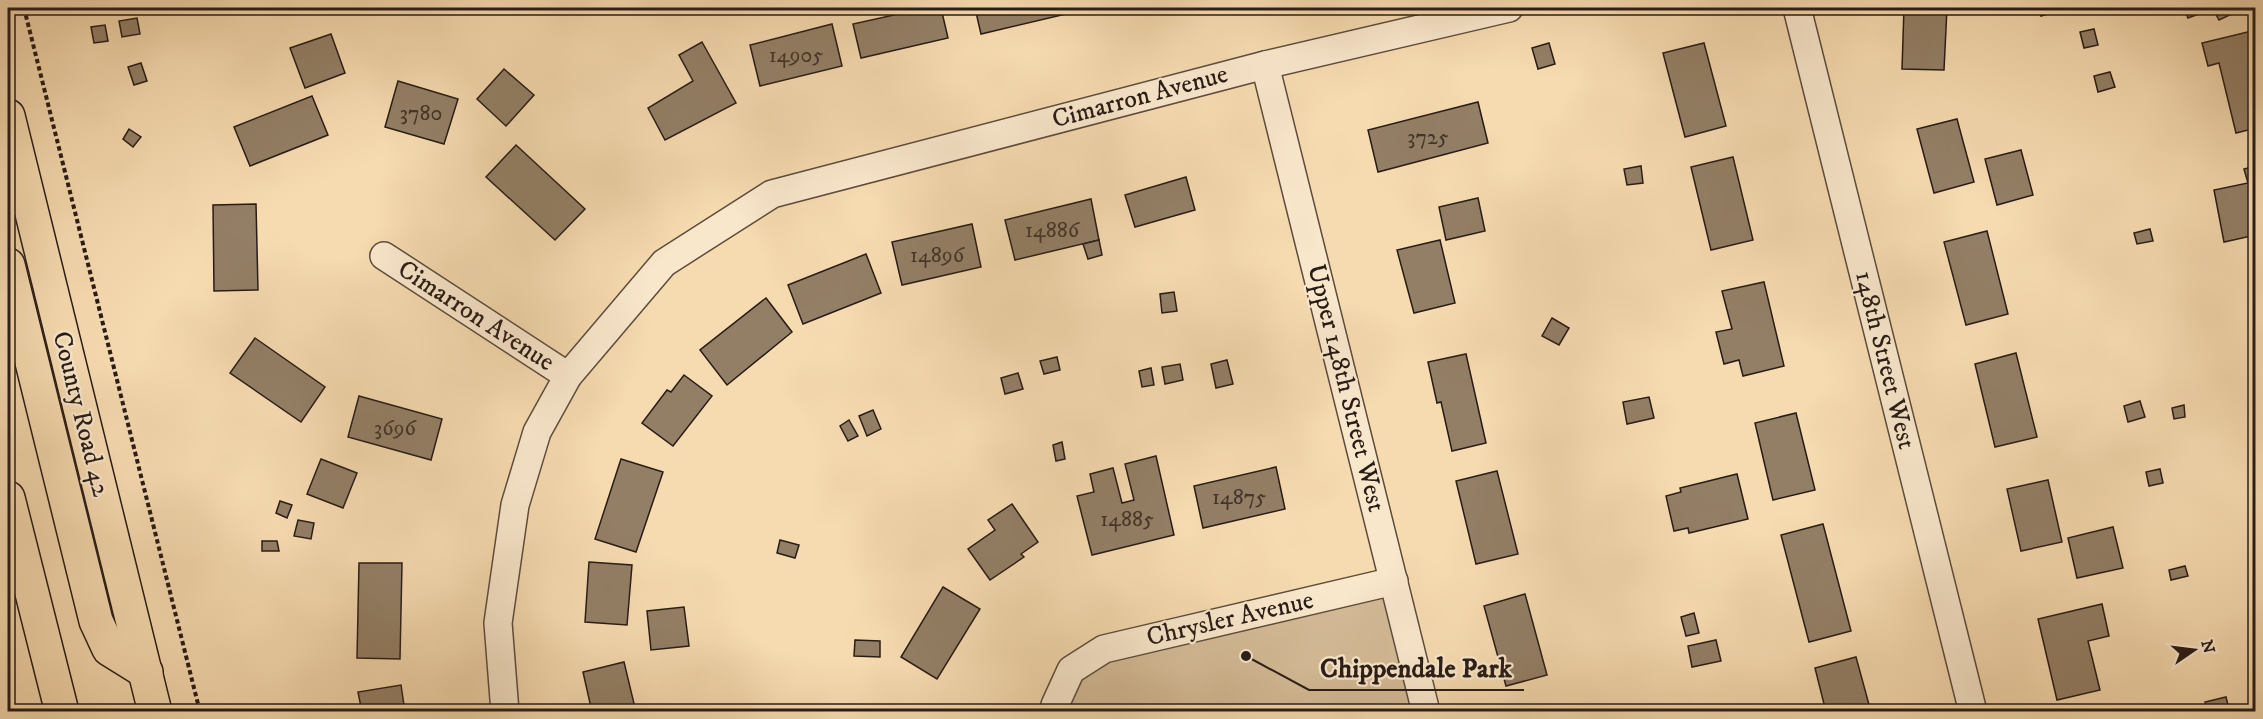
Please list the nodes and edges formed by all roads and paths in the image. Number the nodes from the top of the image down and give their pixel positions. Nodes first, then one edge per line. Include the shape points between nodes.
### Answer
1 (24, 8) edge
2 (1509, 8) edge
3 (1797, 8) edge
4 (1265, 65) junction
5 (8, 116) edge
6 (384, 256) dead end
7 (8, 265) edge
8 (568, 376) junction
9 (8, 498) edge
10 (1394, 581) junction
11 (146, 672) junction
12 (62, 711) edge
13 (156, 711) edge
14 (200, 711) edge
15 (505, 711) edge
16 (1057, 711) edge
17 (1426, 711) edge
18 (1973, 711) edge

1 - 14 path
2 - 4 street, Cimarron Avenue
3 - 18 street, 148th Street West
4 - 8 street, Cimarron Avenue via 772,194 664,263
4 - 10 street, Upper 148th Street West
5 - 11 highway, County Road 42
6 - 8 street, Cimarron Avenue
7 - 11 highway via 96,621 109,650
8 - 15 street, Cimarron Avenue via 537,432 515,505 498,623
9 - 12 highway
10 - 16 street, Chrysler Avenue via 1104,649 1071,670 1055,705
10 - 17 street, Upper 148th Street West
11 - 13 highway, County Road 42

